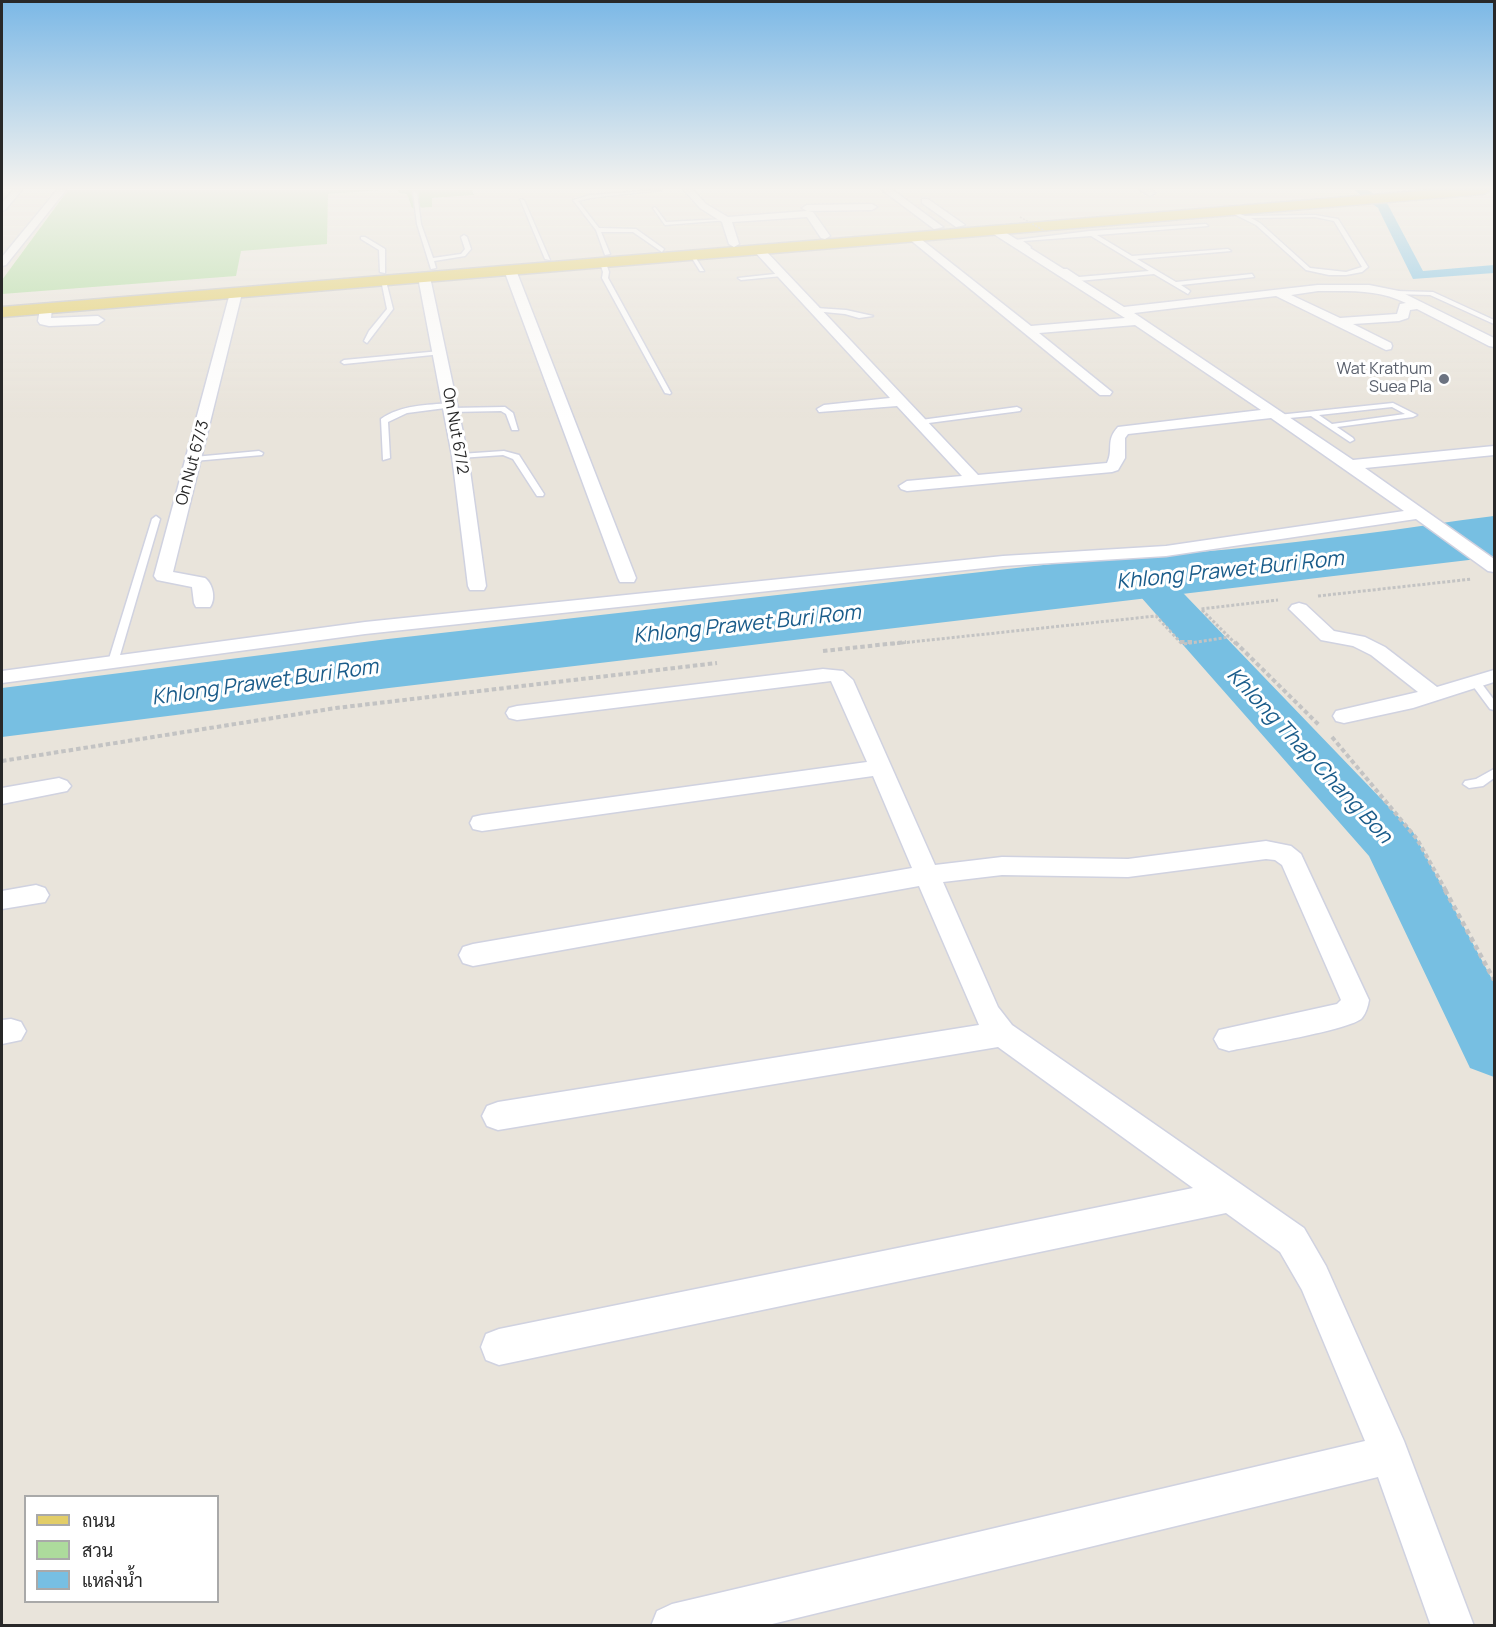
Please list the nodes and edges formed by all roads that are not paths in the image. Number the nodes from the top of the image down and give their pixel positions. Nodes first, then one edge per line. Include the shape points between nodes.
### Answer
1 (383, 266) edge
2 (435, 266) edge
3 (457, 266) edge
4 (542, 266) edge
5 (606, 266) edge
6 (699, 266) edge
7 (774, 266) edge
8 (948, 266) edge
9 (1051, 266) edge
10 (1058, 266) edge
11 (1143, 266) edge
12 (1305, 266) edge
13 (1364, 266) edge
14 (430, 268) junction
15 (510, 270) junction
16 (702, 270) dead end
17 (1154, 272) junction
18 (782, 274) junction
19 (383, 276) junction
20 (1252, 276) dead end
21 (741, 278) dead end
22 (1175, 284) junction
23 (1188, 292) dead end
24 (236, 293) junction
25 (1278, 293) junction
26 (1395, 293) junction
27 (2, 303) edge
28 (1418, 304) junction
29 (46, 308) junction
30 (816, 310) junction
31 (2, 312) edge
32 (870, 316) dead end
33 (1129, 316) junction
34 (98, 320) dead end
35 (1338, 321) junction
36 (1494, 322) edge
37 (1025, 328) junction
38 (367, 341) dead end
39 (1494, 343) edge
40 (1386, 346) dead end
41 (440, 353) junction
42 (344, 362) dead end
43 (1104, 392) dead end
44 (668, 393) dead end
45 (901, 401) junction
46 (451, 407) junction
47 (824, 408) dead end
48 (1017, 409) dead end
49 (1312, 413) junction
50 (1275, 415) junction
51 (921, 422) junction
52 (1330, 426) junction
53 (515, 428) dead end
54 (1350, 440) dead end
55 (1494, 450) edge
56 (259, 453) dead end
57 (460, 456) junction
58 (386, 458) dead end
59 (194, 459) junction
60 (1351, 465) junction
61 (974, 480) junction
62 (907, 486) dead end
63 (540, 494) dead end
64 (1419, 513) junction
65 (156, 519) dead end
66 (1494, 567) edge
67 (627, 578) dead end
68 (477, 586) dead end
69 (203, 603) dead end
70 (1299, 609) dead end
71 (113, 662) junction
72 (2, 677) edge
73 (1485, 679) edge
74 (1434, 694) junction
75 (1494, 707) edge
76 (517, 712) dead end
77 (1344, 716) dead end
78 (880, 768) junction
79 (1494, 773) edge
80 (1469, 784) dead end
81 (59, 786) dead end
82 (2, 796) edge
83 (482, 823) dead end
84 (927, 876) junction
85 (36, 895) dead end
86 (2, 900) edge
87 (473, 955) dead end
88 (1002, 1034) junction
89 (1229, 1039) dead end
90 (498, 1116) dead end
91 (1232, 1196) junction
92 (499, 1347) dead end
93 (1390, 1455) junction
94 (672, 1626) edge
95 (1453, 1626) edge

1 - 19 lane
2 - 14 lane
3 - 14 main road
4 - 15 main road
5 - 44 lane via 605,278
6 - 16 lane
7 - 18 street
8 - 37 street
9 - 33 street
10 - 17 lane via 1078,279
11 - 17 lane
12 - 13 lane via 1325,272 1354,272
14 - 15 main road
14 - 19 main road
14 - 41 street, On Nut 67/2
15 - 67 street
17 - 22 lane
18 - 21 lane
18 - 30 street
19 - 24 main road
19 - 27 main road
19 - 38 lane via 390,309
20 - 22 lane
22 - 23 lane
24 - 29 main road
24 - 59 street, On Nut 67/3
25 - 26 street via 1350,287
25 - 33 street
25 - 35 street
26 - 28 street
26 - 36 lane via 1431,293
28 - 35 street via 1404,308 1404,315 1399,317
28 - 39 street
29 - 31 main road
29 - 34 street via 44,321
30 - 32 lane
30 - 45 street
33 - 37 street
33 - 50 street
35 - 40 street
37 - 43 street
41 - 42 lane
41 - 46 street, On Nut 67/2
45 - 47 street
45 - 51 street
46 - 53 lane via 502,409 509,413
46 - 57 street, On Nut 67/2
46 - 58 lane via 405,411 387,417
48 - 51 lane
49 - 50 lane
49 - 52 lane
49 - 52 lane via 1393,405 1413,415
50 - 60 street
50 - 61 street via 1123,430 1117,437 1118,458 1112,467
51 - 61 street
52 - 54 lane
55 - 60 street
56 - 59 lane
57 - 63 lane via 504,453 516,457
57 - 68 street, On Nut 67/2
59 - 69 street, On Nut 67/3 via 163,576 198,582 202,585
60 - 64 street
61 - 62 street
64 - 66 street
64 - 71 street via 1166,551 1004,561 775,583 365,628
65 - 71 lane
70 - 74 street via 1328,636 1358,641 1378,651
71 - 72 street
73 - 74 street
73 - 75 lane
74 - 77 street
76 - 78 street via 836,675 843,680
78 - 83 street
78 - 84 street
79 - 80 lane via 1479,783
81 - 82 street
84 - 87 street
84 - 88 street via 987,1014
84 - 89 street via 1002,866 1128,868 1266,850 1282,852 1293,860 1355,1000 1352,1010 1343,1015
85 - 86 street
88 - 90 street
88 - 91 street
91 - 92 street
91 - 93 street via 1292,1240 1314,1278
93 - 94 street
93 - 95 street

